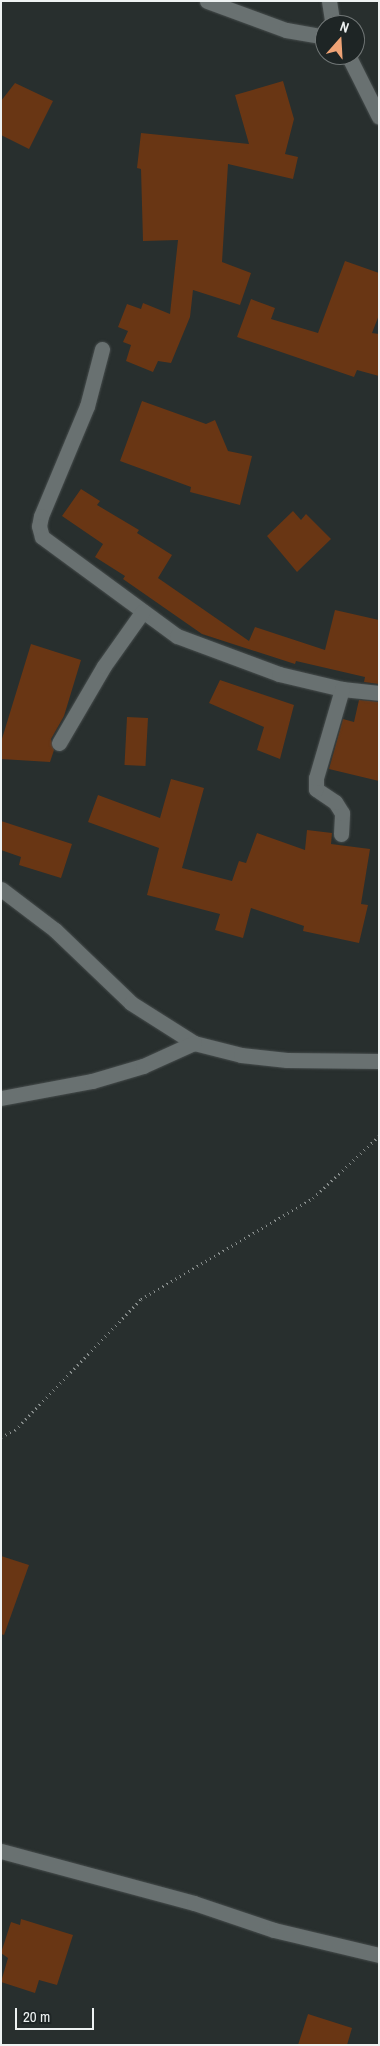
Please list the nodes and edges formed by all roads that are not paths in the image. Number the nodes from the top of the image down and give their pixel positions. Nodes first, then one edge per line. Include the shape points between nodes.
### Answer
1 (207, 1) edge
2 (330, 1) edge
3 (332, 15) edge
4 (315, 35) edge
5 (353, 65) edge
6 (379, 117) edge
7 (102, 349) dead end
8 (142, 611) junction
9 (342, 689) junction
10 (379, 693) edge
11 (59, 743) dead end
12 (341, 834) dead end
13 (1, 889) edge
14 (194, 1044) junction
15 (379, 1061) edge
16 (1, 1098) edge
17 (1, 1851) edge
18 (379, 1955) edge

1 - 4 street via 286,30
2 - 3 street
5 - 6 street
7 - 8 street via 87,406 39,526 42,537
8 - 9 street via 176,636 279,674
8 - 11 street via 104,666
9 - 10 street
9 - 12 street via 316,783 316,789 335,802 342,813
13 - 14 street via 55,930 131,1003
14 - 15 street via 241,1055 287,1060
14 - 16 street via 143,1066 92,1081
17 - 18 street via 194,1903 274,1930

